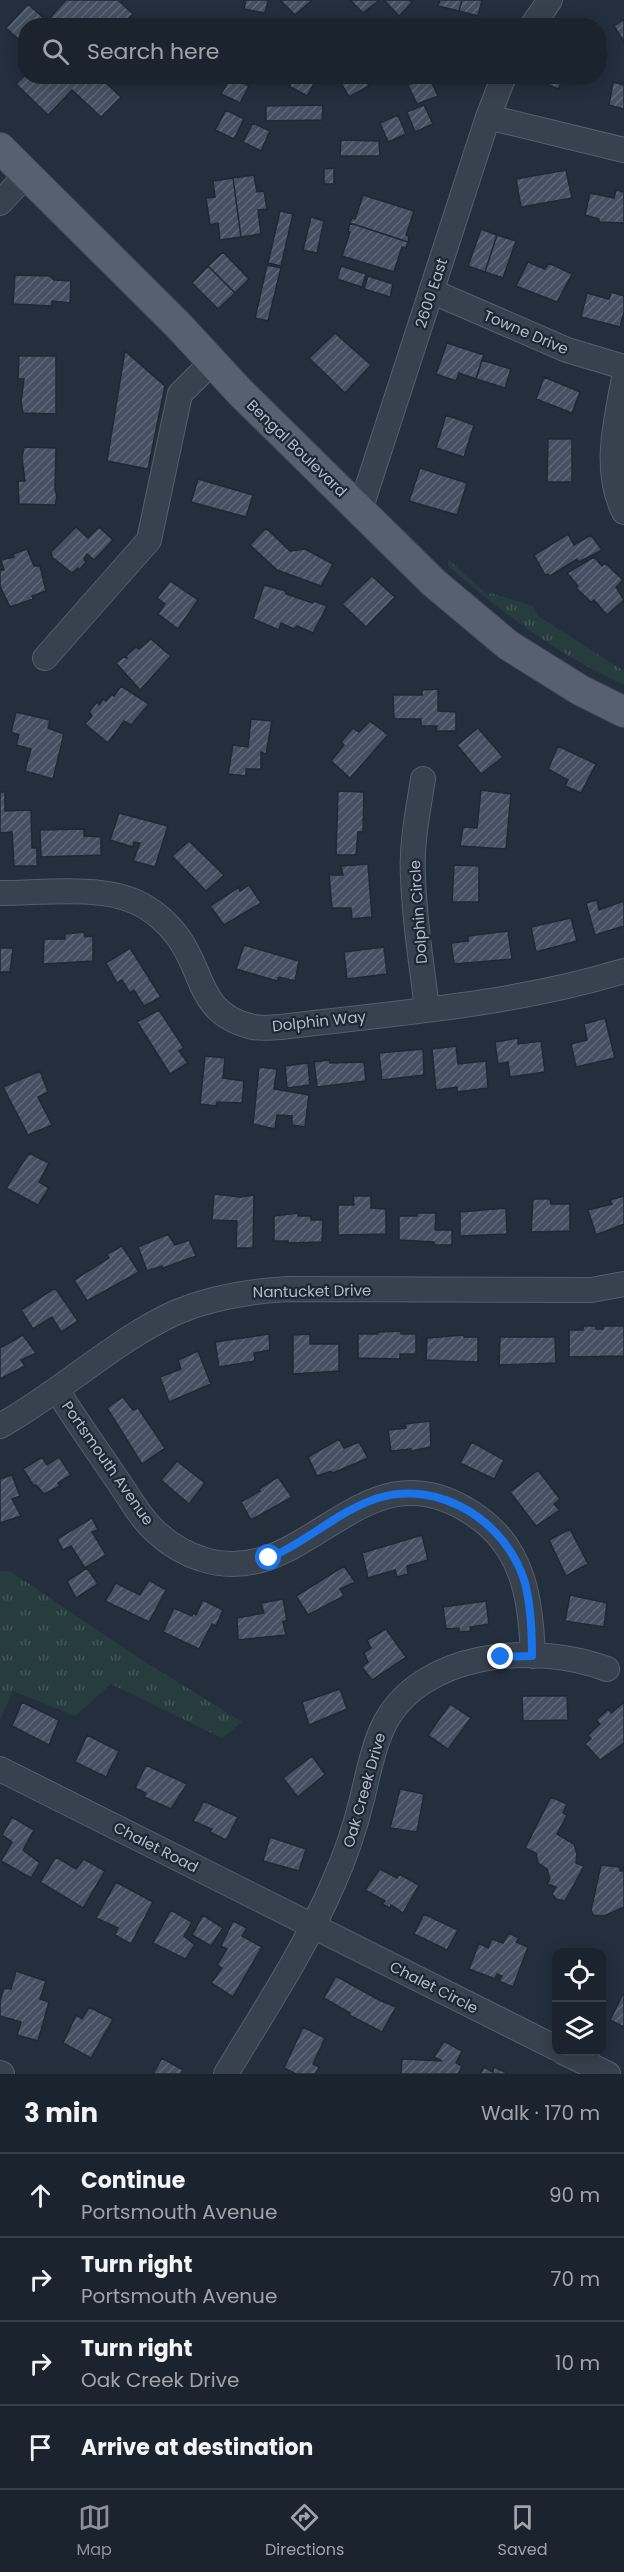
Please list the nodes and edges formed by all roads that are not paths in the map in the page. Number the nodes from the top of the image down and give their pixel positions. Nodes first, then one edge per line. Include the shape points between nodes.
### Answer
1 (550, 0) edge
2 (538, 18) edge
3 (501, 84) edge
4 (488, 117) junction
5 (0, 148) edge
6 (624, 150) edge
7 (27, 174) junction
8 (0, 202) edge
9 (431, 291) junction
10 (211, 363) junction
11 (624, 367) edge
12 (624, 378) edge
13 (360, 510) junction
14 (624, 512) edge
15 (45, 658) dead end
16 (624, 712) edge
17 (423, 779) dead end
18 (0, 893) edge
19 (624, 971) edge
20 (427, 1010) junction
21 (624, 1284) edge
22 (57, 1390) junction
23 (0, 1426) edge
24 (532, 1656) junction
25 (607, 1669) dead end
26 (0, 1769) edge
27 (312, 1926) junction
28 (552, 2046) edge
29 (571, 2056) edge
30 (226, 2074) edge
31 (608, 2074) edge

1 - 2 street
3 - 4 street, 2600 East
4 - 6 street
4 - 9 street, 2600 East
5 - 7 main road, Bengal Boulevard
7 - 8 street
7 - 10 main road, Bengal Boulevard
9 - 11 street, Towne Drive via 567,350
9 - 13 street, 2600 East
10 - 13 main road, Bengal Boulevard
10 - 15 street via 180,394 150,540
12 - 14 street via 613,441 613,472
13 - 16 main road, Bengal Boulevard via 434,583 499,638 580,690
17 - 20 street, Dolphin Circle via 412,873
18 - 20 street, Dolphin Way via 109,894 137,902 161,918 179,937 212,1004 231,1019 255,1028
19 - 20 street, Dolphin Way via 516,998
21 - 22 street, Nantucket Drive via 591,1290 251,1291 177,1312
22 - 23 street, Nantucket Drive
22 - 24 street, Portsmouth Avenue via 153,1530 184,1552 204,1560 236,1563 269,1558 290,1550 350,1510 378,1498 408,1493 437,1496 464,1506 487,1524 517,1564 529,1603
24 - 25 street, Oak Creek Drive via 584,1660
24 - 27 street, Oak Creek Drive via 471,1660 419,1685 398,1705 383,1727 345,1856
26 - 27 street, Chalet Road
27 - 28 street, Chalet Circle
27 - 30 street, Oak Creek Drive
29 - 31 street

